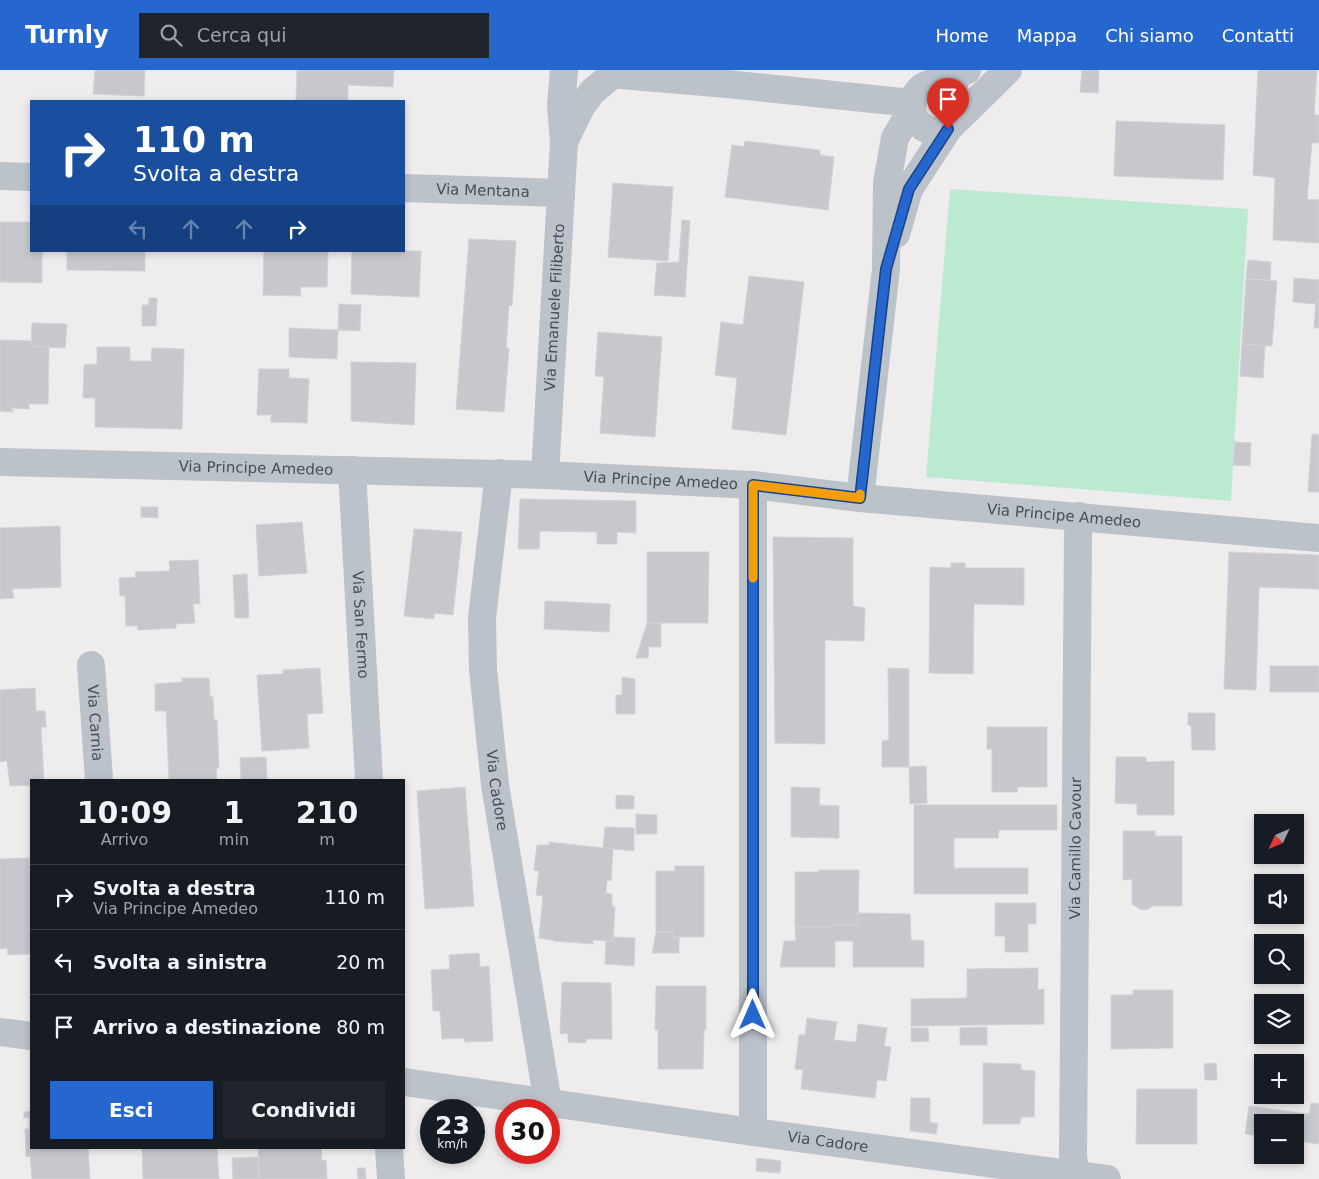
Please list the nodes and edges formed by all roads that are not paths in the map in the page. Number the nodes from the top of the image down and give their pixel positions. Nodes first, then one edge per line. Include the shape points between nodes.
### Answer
1 (564, 70) edge
2 (703, 70) edge
3 (967, 70) edge
4 (1008, 70) edge
5 (617, 72) edge
6 (727, 84) junction
7 (924, 90) edge
8 (953, 124) junction
9 (564, 142) junction
10 (0, 176) edge
11 (30, 177) edge
12 (405, 188) edge
13 (561, 193) junction
14 (886, 269) junction
15 (0, 462) edge
16 (352, 470) junction
17 (499, 473) junction
18 (545, 474) junction
19 (753, 485) junction
20 (860, 498) junction
21 (1079, 516) junction
22 (1319, 538) edge
23 (91, 665) dead end
24 (99, 779) edge
25 (369, 779) edge
26 (0, 1032) edge
27 (30, 1036) edge
28 (405, 1082) edge
29 (521, 1099) edge
30 (547, 1099) edge
31 (560, 1105) edge
32 (753, 1132) junction
33 (389, 1149) edge
34 (1076, 1177) edge
35 (391, 1179) edge
36 (1106, 1179) edge

1 - 9 street via 561,106
2 - 6 street
3 - 7 street
4 - 8 street
5 - 6 street
5 - 9 street via 592,92
6 - 7 street
7 - 8 street via 955,91 961,105
7 - 8 street via 916,121 925,129 936,132
7 - 14 street via 895,138 888,183
8 - 14 street via 909,189
9 - 13 street, Via Emanuele Filiberto
10 - 11 street
12 - 13 street, Via Mentana
13 - 18 street, Via Emanuele Filiberto
14 - 20 street
15 - 16 street, Via Principe Amedeo
16 - 17 street, Via Principe Amedeo
16 - 25 street, Via San Fermo
17 - 18 street, Via Principe Amedeo
17 - 30 street, Via Cadore via 482,618 483,669 495,785
18 - 19 street, Via Principe Amedeo
19 - 20 street, Via Principe Amedeo
19 - 32 street
20 - 21 street, Via Principe Amedeo
21 - 22 street, Via Principe Amedeo
21 - 34 street, Via Camillo Cavour
23 - 24 street, Via Carnia
26 - 27 street
28 - 29 street, Via Cadore
31 - 32 street, Via Cadore
32 - 34 street, Via Cadore
33 - 35 street
34 - 36 street, Via Cadore

